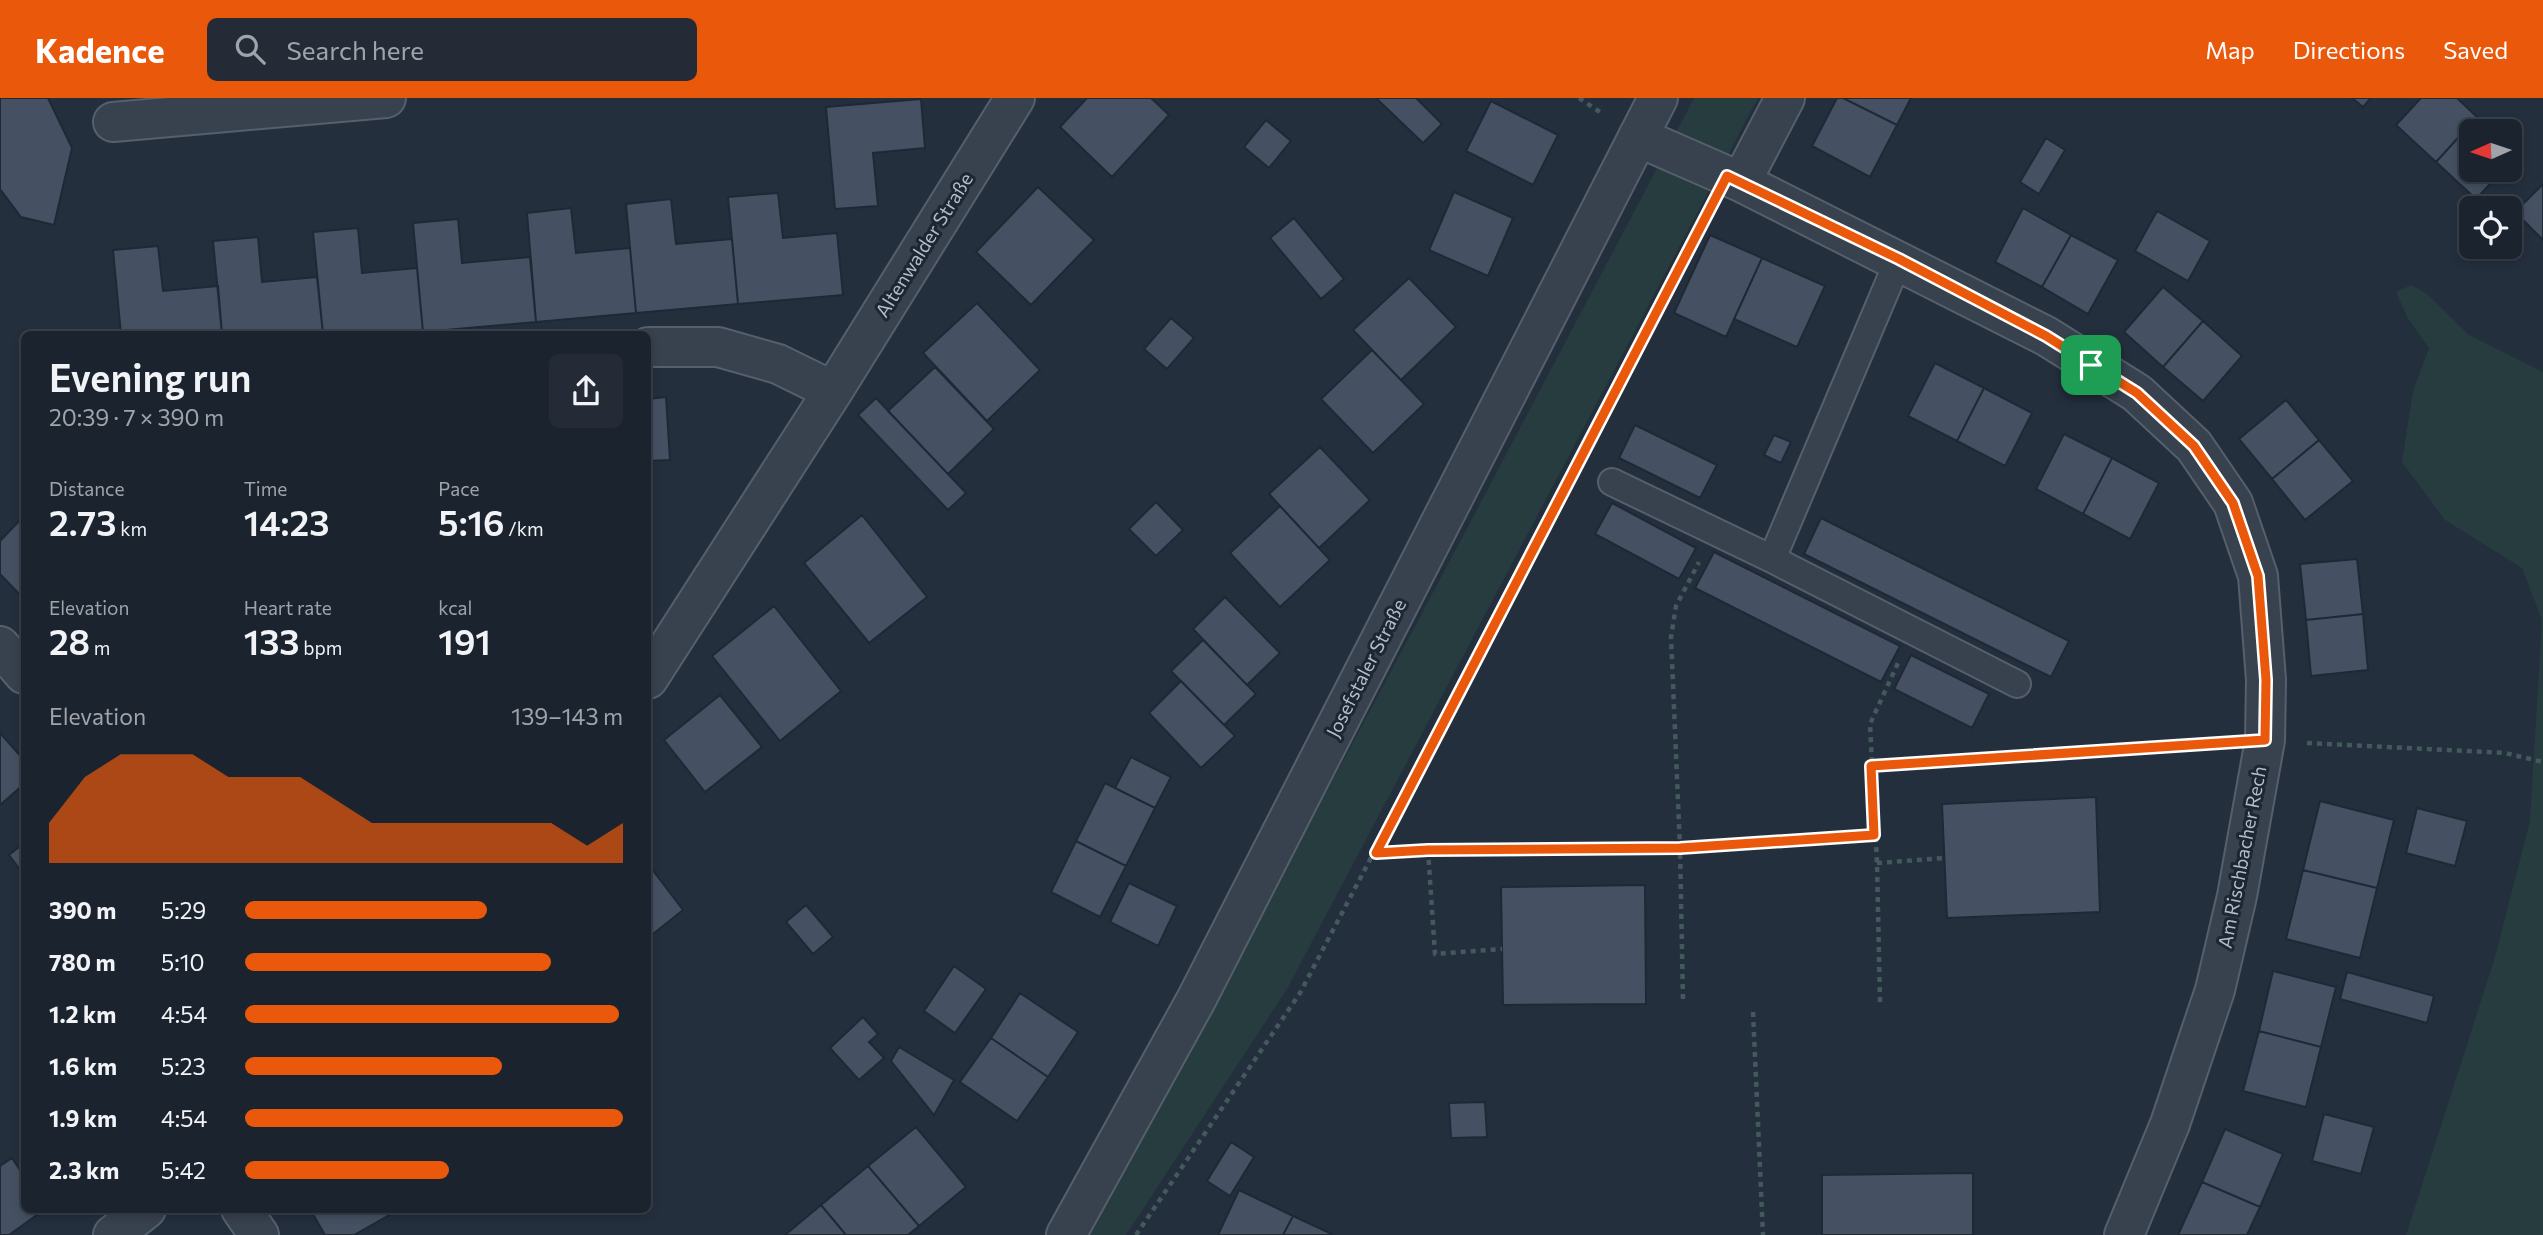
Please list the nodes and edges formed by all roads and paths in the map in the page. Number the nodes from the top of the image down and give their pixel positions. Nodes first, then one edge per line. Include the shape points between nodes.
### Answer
1 (386, 98) edge
2 (1014, 98) edge
3 (1658, 98) edge
4 (1784, 98) edge
5 (113, 122) dead end
6 (1638, 137) junction
7 (1734, 179) junction
8 (1899, 259) junction
9 (651, 347) edge
10 (833, 391) junction
11 (1612, 482) dead end
12 (1714, 531) junction
13 (1772, 559) junction
14 (1913, 631) junction
15 (0, 646) edge
16 (21, 670) edge
17 (651, 674) edge
18 (2017, 684) dead end
19 (2265, 740) junction
20 (2543, 762) edge
21 (1871, 766) junction
22 (1874, 835) junction
23 (1680, 848) junction
24 (1428, 850) junction
25 (1376, 853) junction
26 (1945, 858) dead end
27 (1877, 863) junction
28 (1502, 949) dead end
29 (1683, 999) dead end
30 (1880, 1002) dead end
31 (1753, 1012) dead end
32 (141, 1213) edge
33 (244, 1213) edge
34 (113, 1235) edge
35 (259, 1235) edge
36 (1066, 1235) edge
37 (1136, 1235) edge
38 (1763, 1235) edge
39 (2124, 1235) edge

1 - 5 street
2 - 10 street, Altenwalder Straße
3 - 6 street, Josefstaler Straße
4 - 7 street
6 - 7 street, Am Rischbacher Rech
6 - 36 street, Josefstaler Straße via 1196,1000
7 - 8 street, Am Rischbacher Rech
7 - 25 path
8 - 13 lane
8 - 19 street, Am Rischbacher Rech via 2046,336 2137,393 2194,446 2233,503 2258,576 2266,680
9 - 10 street via 718,347 778,364
10 - 17 street, Altenwalder Straße
11 - 12 lane
12 - 13 lane
12 - 23 path via 1676,606 1671,637
13 - 14 lane
14 - 18 lane
14 - 21 path via 1870,724
15 - 16 street
19 - 20 path via 2505,753
19 - 21 path
19 - 39 street, Am Rischbacher Rech via 2215,989 2170,1124
21 - 22 path
22 - 23 path
22 - 27 path
23 - 24 path
23 - 29 path
24 - 25 path
24 - 28 path via 1435,954
25 - 37 path via 1300,993
26 - 27 path
27 - 30 path
31 - 38 path
32 - 34 street
33 - 35 street

